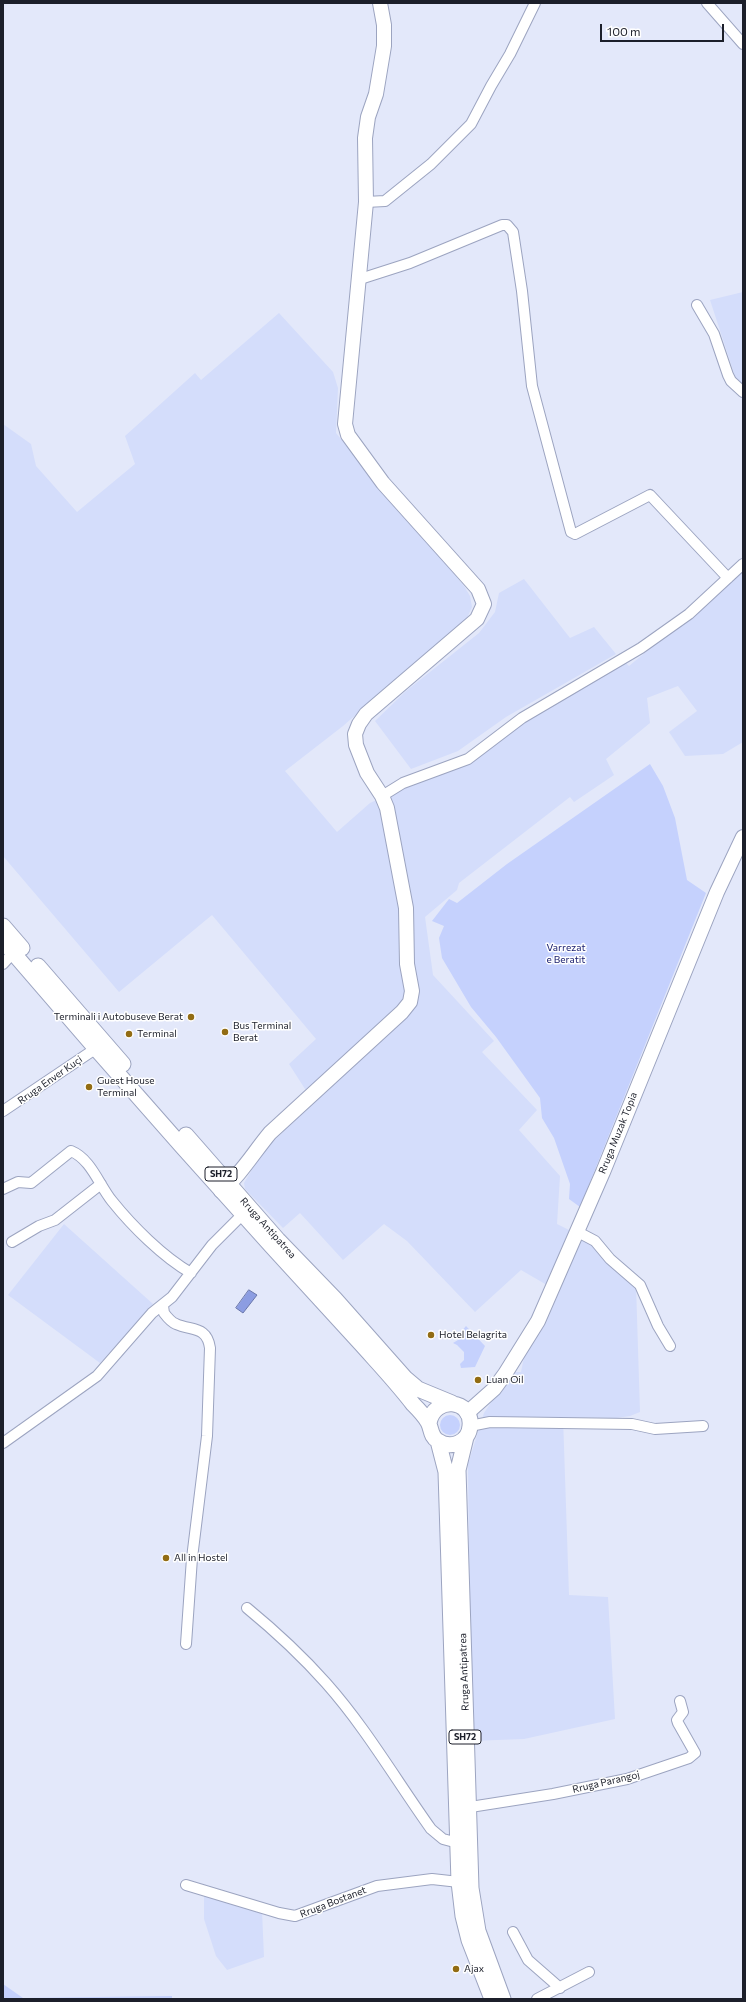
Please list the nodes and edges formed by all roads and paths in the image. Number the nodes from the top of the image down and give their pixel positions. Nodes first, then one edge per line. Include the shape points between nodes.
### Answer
1 (380, 3) edge
2 (535, 3) edge
3 (707, 3) edge
4 (743, 44) edge
5 (366, 202) junction
6 (358, 280) junction
7 (697, 304) dead end
8 (743, 392) edge
9 (743, 564) edge
10 (728, 578) junction
11 (382, 796) junction
12 (743, 837) edge
13 (3, 926) edge
14 (3, 941) edge
15 (8, 958) edge
16 (100, 1046) junction
17 (3, 1111) edge
18 (101, 1184) junction
19 (226, 1188) junction
20 (3, 1189) edge
21 (242, 1215) junction
22 (576, 1231) junction
23 (12, 1242) dead end
24 (191, 1273) junction
25 (331, 1303) junction
26 (163, 1306) junction
27 (670, 1346) dead end
28 (453, 1404) junction
29 (429, 1423) junction
30 (468, 1425) junction
31 (703, 1426) dead end
32 (438, 1442) junction
33 (3, 1443) edge
34 (247, 1608) dead end
35 (186, 1644) dead end
36 (680, 1701) dead end
37 (462, 1808) junction
38 (458, 1843) junction
39 (459, 1882) junction
40 (186, 1885) dead end
41 (512, 1932) dead end
42 (589, 1972) dead end
43 (560, 1988) junction
44 (549, 1996) edge
45 (492, 1999) edge
46 (503, 1999) edge
47 (537, 1999) edge

1 - 5 street via 384,46 365,138
2 - 5 street via 471,124 431,164 385,201
3 - 4 street
5 - 6 street
6 - 10 street via 410,263 507,225 513,232 532,386 571,532 575,534 650,495
6 - 11 street via 345,424 348,435 383,483 478,589 484,604 476,619 366,714 359,724 356,745 367,773
7 - 8 street via 714,334 731,381
9 - 10 street
10 - 11 street via 680,622 522,718 472,756 403,783
11 - 19 street via 387,808 406,908 407,964 412,991 410,1002 270,1133
12 - 22 street, Rruga Muzak Topia via 717,892 603,1172
13 - 16 main road, Rruga Antipatrea / SH72
14 - 15 main road, Rruga Antipatrea / SH72
15 - 16 main road, Rruga Antipatrea / SH72
16 - 17 street, Rruga Enver Kuçi
16 - 19 main road, Rruga Antipatrea / SH72
18 - 20 street via 85,1162 71,1151 31,1183 18,1182
18 - 23 street via 55,1220
18 - 24 street via 126,1217 170,1259
19 - 21 main road, Rruga Antipatrea / SH72
19 - 25 main road, Rruga Antipatrea / SH72 via 278,1240
21 - 24 street via 212,1245
21 - 25 main road, Rruga Antipatrea / SH72
22 - 27 street via 595,1241 610,1259 640,1285
22 - 30 street, Rruga Muzak Topia via 538,1320 498,1384 481,1402
24 - 26 street
25 - 28 main road, Rruga Antipatrea / SH72 via 414,1386
25 - 29 main road, Rruga Antipatrea / SH72
26 - 33 street via 152,1314 97,1376
26 - 35 street via 164,1313 173,1322 205,1334 210,1348 207,1436 192,1558
28 - 29 main road via 444,1404 437,1408 431,1414
28 - 30 main road, Rruga Antipatrea / SH72 via 461,1407
29 - 32 main road, Rruga Antipatrea / SH72 via 432,1435
30 - 31 street via 490,1422 632,1424 655,1429
30 - 32 main road via 455,1444 446,1445
30 - 37 main road, Rruga Antipatrea / SH72 via 458,1470
32 - 37 main road, Rruga Antipatrea / SH72 via 446,1472
34 - 38 street via 282,1638 326,1684 362,1729 431,1828 442,1839
36 - 37 street, Rruga Parangoj via 683,1712 677,1720 695,1753 689,1758 627,1779
37 - 38 main road, Rruga Antipatrea / SH72
37 - 46 main road, Rruga Antipatrea / SH72 via 475,1920
38 - 39 main road, Rruga Antipatrea / SH72
39 - 40 street, Rruga Bostanet via 426,1879 377,1886 295,1916
39 - 45 main road, Rruga Antipatrea / SH72 via 469,1940
41 - 43 street via 528,1960
42 - 43 street
43 - 44 street
44 - 47 street

